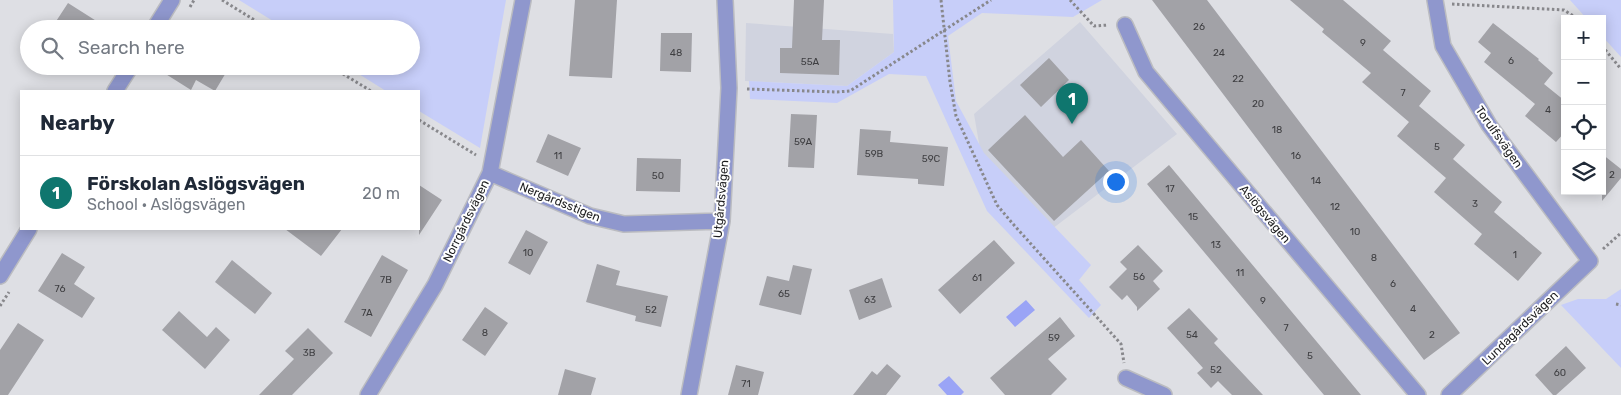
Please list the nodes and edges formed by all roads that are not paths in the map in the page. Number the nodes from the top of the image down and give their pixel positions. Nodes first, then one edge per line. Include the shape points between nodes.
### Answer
1 (172, 0) edge
2 (523, 0) edge
3 (726, 0) edge
4 (1436, 1) edge
5 (160, 20) edge
6 (1125, 25) road end
7 (125, 75) edge
8 (116, 90) edge
9 (491, 169) junction
10 (722, 221) junction
11 (29, 230) edge
12 (1590, 261) joint
13 (0, 276) edge
14 (1126, 378) road end
15 (368, 395) edge
16 (689, 395) edge
17 (1164, 395) edge
18 (1418, 395) edge
19 (1449, 395) edge

1 - 5 street
2 - 9 street, Norrgårdsvägen
3 - 10 street, Utgårdsvägen via 729,88
4 - 12 street, Torulfsvägen via 1442,46 1489,125
6 - 18 street, Aslögsvägen via 1146,72
7 - 8 street
9 - 10 street, Nergårdsstigen via 590,216 624,224
9 - 15 street, Norrgårdsvägen via 435,285
10 - 16 street, Utgårdsvägen
11 - 13 street
12 - 19 street, Lundagårdsvägen
14 - 17 street

